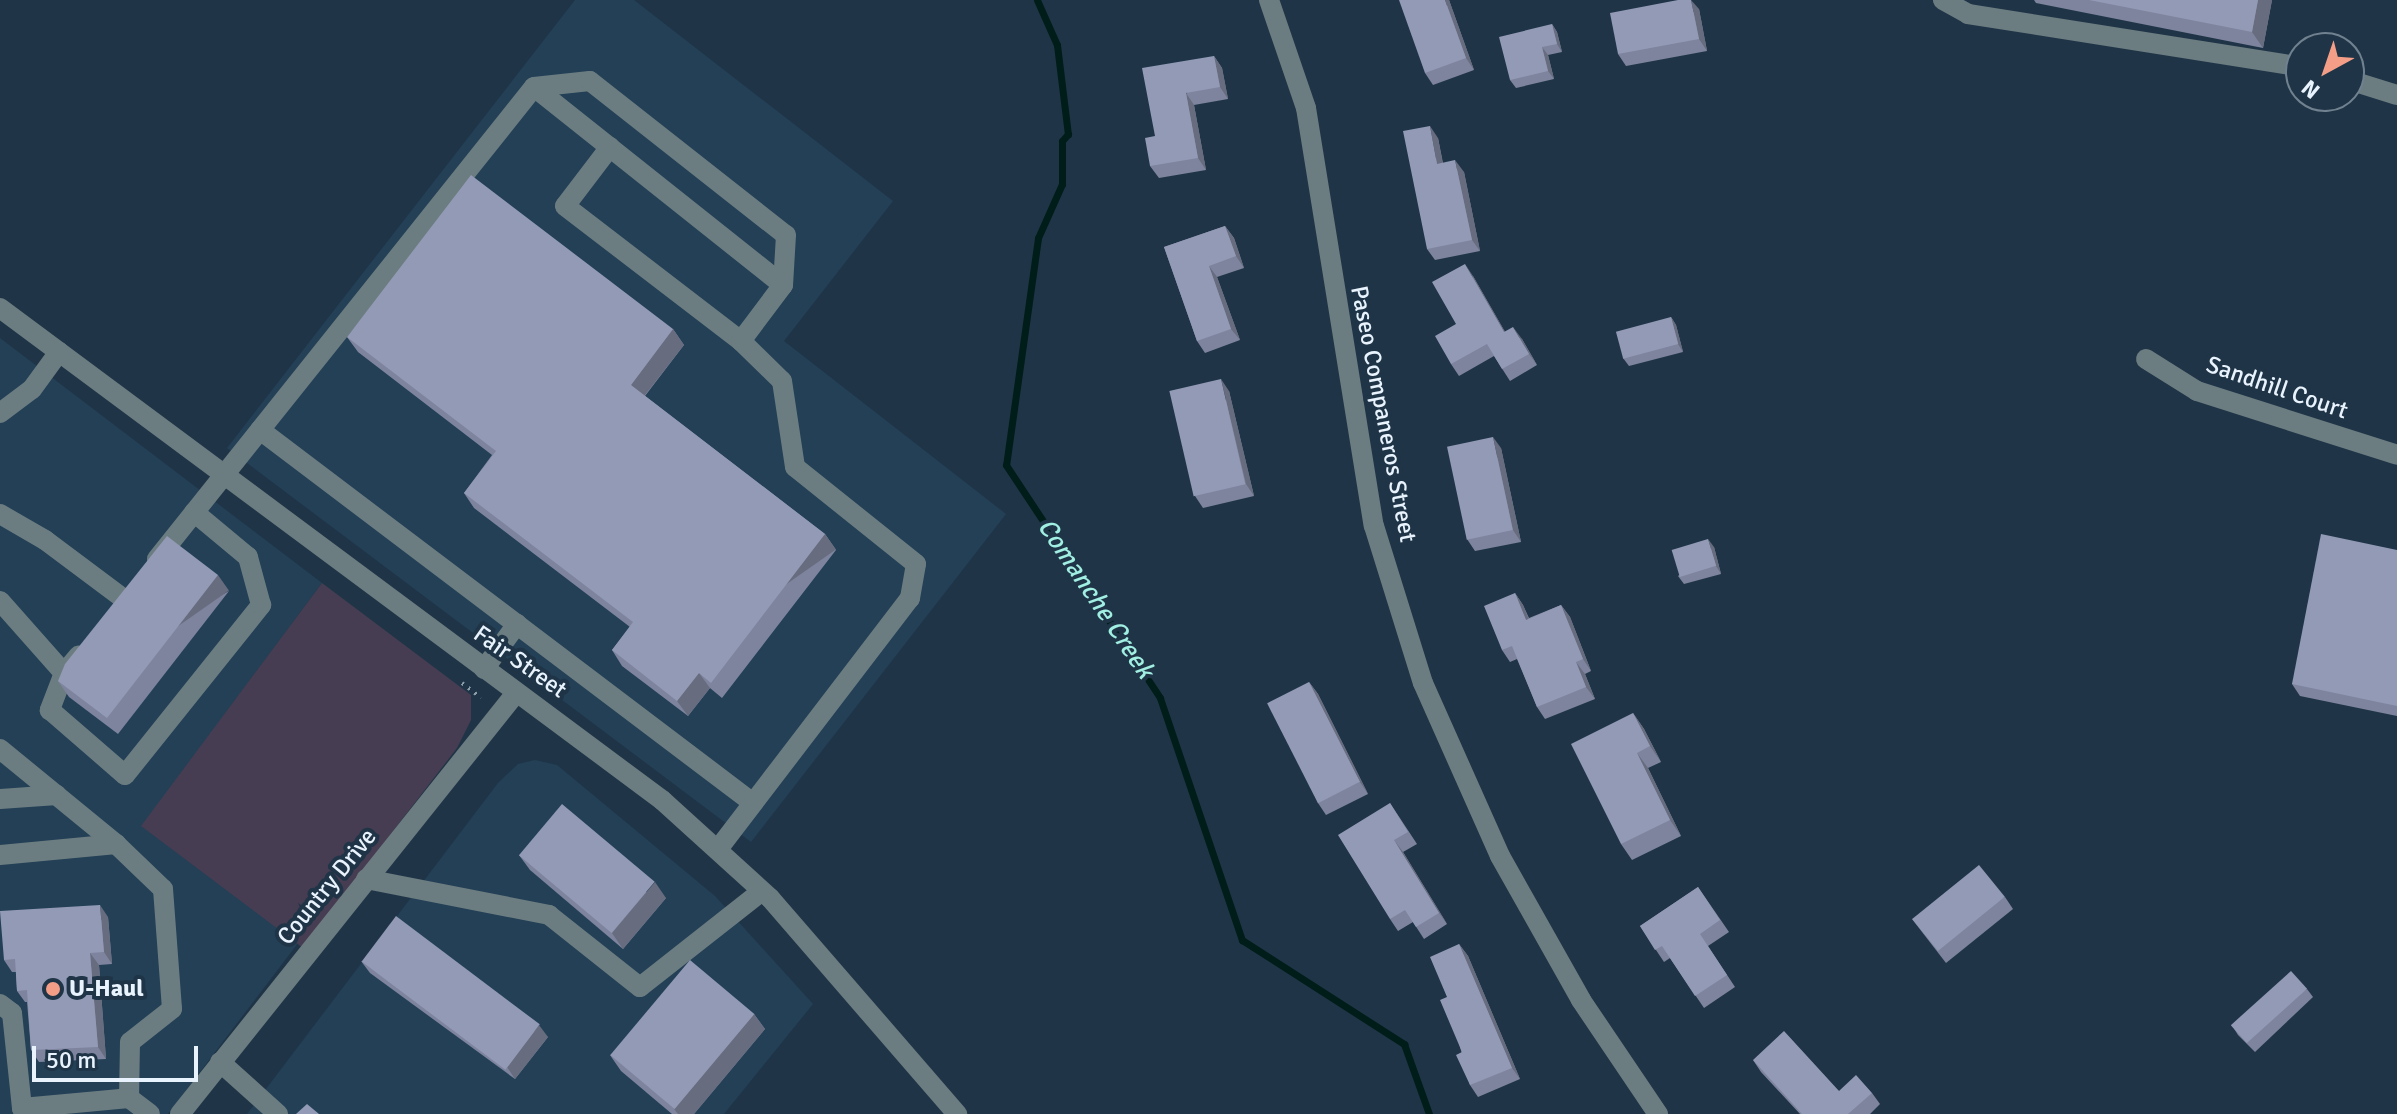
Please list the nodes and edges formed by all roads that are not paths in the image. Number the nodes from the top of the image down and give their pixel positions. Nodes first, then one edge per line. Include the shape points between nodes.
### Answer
1 (1269, 0) edge
2 (1943, 0) edge
3 (2285, 64) edge
4 (2365, 85) edge
5 (534, 87) junction
6 (2397, 95) edge
7 (610, 147) junction
8 (783, 285) junction
9 (0, 308) edge
10 (741, 341) junction
11 (59, 352) junction
12 (2146, 359) dead end
13 (0, 413) edge
14 (260, 430) junction
15 (2397, 455) edge
16 (225, 474) junction
17 (194, 512) junction
18 (0, 514) edge
19 (0, 601) edge
20 (517, 624) junction
21 (94, 636) edge
22 (484, 669) junction
23 (64, 673) junction
24 (516, 693) junction
25 (0, 749) edge
26 (57, 795) junction
27 (0, 799) edge
28 (753, 803) junction
29 (116, 844) junction
30 (717, 850) junction
31 (0, 855) edge
32 (366, 879) junction
33 (762, 891) junction
34 (0, 1004) edge
35 (220, 1062) junction
36 (129, 1098) junction
37 (22, 1111) edge
38 (150, 1114) edge
39 (180, 1114) edge
40 (278, 1114) edge
41 (957, 1114) edge
42 (1658, 1114) edge

1 - 42 street, Paseo Companeros Street via 1306,108 1374,526 1423,683 1500,856 1581,1000
2 - 3 street via 1968,14
4 - 6 street
5 - 7 street
5 - 8 street via 590,81 786,235
5 - 14 street
7 - 8 street
7 - 10 street via 565,206
8 - 10 street
9 - 11 street, Fair Street
10 - 28 street via 782,381 795,467 916,564 910,598
11 - 13 street via 32,389
11 - 16 street, Fair Street
12 - 15 street, Sandhill Court via 2197,391
14 - 16 street
14 - 20 street
16 - 17 street
16 - 22 street, Fair Street
17 - 18 street via 129,593
17 - 23 street via 248,557 261,605 125,775 50,710
19 - 23 street
20 - 22 street
20 - 28 street
21 - 23 street
22 - 24 street, Fair Street
24 - 30 street, Fair Street via 662,800
24 - 32 street, Country Drive
25 - 26 street
26 - 27 street
26 - 29 street
28 - 30 street
29 - 31 street
29 - 36 street via 163,889 172,1009 130,1042
30 - 33 street, Fair Street
32 - 33 street via 549,915 640,987
32 - 35 street, Country Drive
33 - 41 street, Fair Street
34 - 37 street via 12,1013
35 - 39 street, Country Drive
35 - 40 street
36 - 37 street
36 - 38 street

